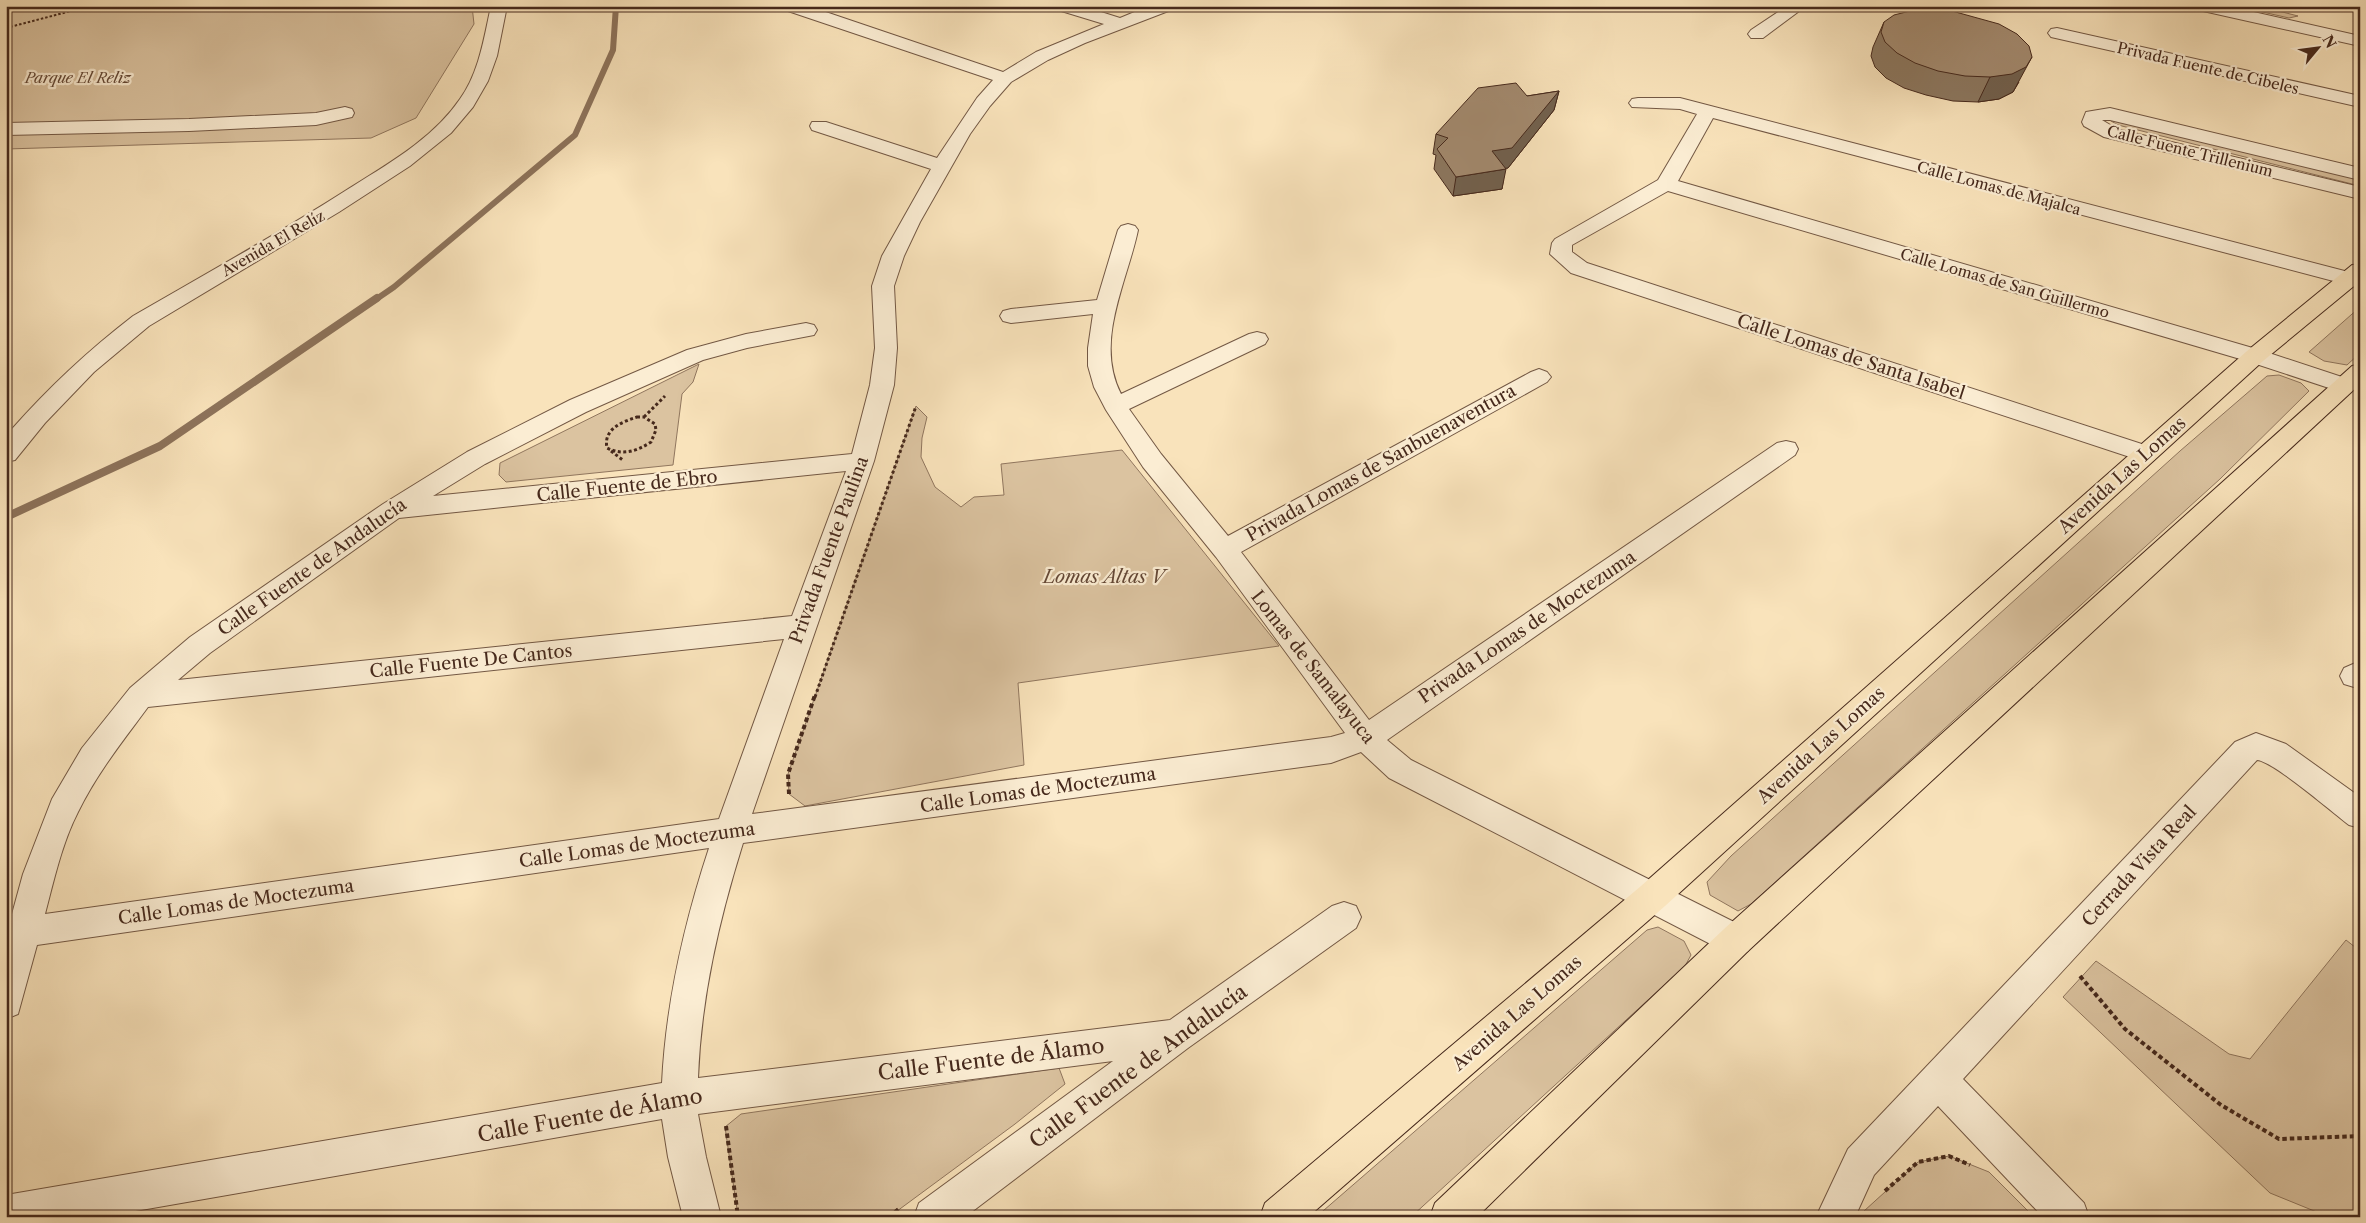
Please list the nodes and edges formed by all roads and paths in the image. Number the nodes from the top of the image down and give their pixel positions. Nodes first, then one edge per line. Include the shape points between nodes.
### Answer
1 (90, 6) edge
2 (499, 6) edge
3 (791, 6) edge
4 (1064, 6) edge
5 (1165, 6) edge
6 (1798, 6) edge
7 (2203, 6) edge
8 (2258, 6) edge
9 (1120, 23) junction
10 (6, 28) edge
11 (2360, 28) edge
12 (2057, 33) dead end
13 (1758, 34) dead end
14 (2360, 41) edge
15 (1005, 78) junction
16 (2360, 102) edge
17 (1638, 103) dead end
18 (1707, 112) junction
19 (345, 113) dead end
20 (819, 126) dead end
21 (6, 129) edge
22 (942, 166) junction
23 (2360, 174) edge
24 (1666, 184) junction
25 (2360, 193) edge
26 (1128, 230) dead end
27 (2356, 277) edge
28 (1105, 306) junction
29 (1011, 316) dead end
30 (806, 330) dead end
31 (1257, 339) dead end
32 (2255, 356) junction
33 (1539, 377) dead end
34 (2351, 378) edge
35 (916, 406) dead end
36 (1116, 406) junction
37 (1786, 449) dead end
38 (628, 452) joint
39 (6, 454) edge
40 (2145, 454) junction
41 (862, 461) junction
42 (392, 510) junction
43 (1224, 550) junction
44 (802, 626) junction
45 (140, 696) junction
46 (1366, 738) junction
47 (1250, 761) joint
48 (797, 800) dead end
49 (2360, 815) edge
50 (730, 831) junction
51 (1653, 896) junction
52 (1344, 917) dead end
53 (24, 932) junction
54 (1736, 940) junction
55 (2057, 955) junction
56 (6, 1002) edge
57 (1176, 1036) junction
58 (1938, 1079) junction
59 (679, 1098) junction
60 (2360, 1136) edge
61 (1973, 1166) dead end
62 (1878, 1198) dead end
63 (6, 1214) edge
64 (702, 1217) edge
65 (933, 1217) edge
66 (1279, 1217) edge
67 (1449, 1217) edge
68 (1835, 1217) edge
69 (2070, 1217) edge

1 - 10 path
2 - 39 street, Avenida El Relíz via 489,55 469,101 450,124 398,166 126,333 90,361 58,393
3 - 15 street
4 - 9 street
5 - 9 street, Privada Fuente Paulina
6 - 13 street
7 - 14 street
8 - 11 street
9 - 15 street, Privada Fuente Paulina via 1042,56
12 - 16 street, Privada Fuente de Cibeles
15 - 22 street, Privada Fuente Paulina via 983,102
17 - 18 street, Calle Lomas de Majalca via 1680,104
18 - 24 street
18 - 27 street, Calle Lomas de Majalca
19 - 21 street via 316,119 199,125
20 - 22 street
22 - 41 street, Privada Fuente Paulina via 893,256 883,286 886,348 882,385
23 - 25 street, Calle Fuente Trillenium via 2110,114 2092,116 2091,122 2111,133
24 - 32 street, Calle Lomas de San Guillermo
24 - 40 street, Calle Lomas de Santa Isabel via 1570,237 1562,243 1561,254 1580,268
26 - 28 street, Lomas de Samalayuca via 1124,255
27 - 32 main road, Avenida Las Lomas
28 - 29 street
28 - 36 street, Lomas de Samalayuca via 1099,340 1100,367 1105,386
30 - 42 street, Calle Fuente de Andalucía via 718,347 654,371 476,458
31 - 36 street
32 - 34 street, Calle Lomas de San Guillermo
32 - 40 main road, Avenida Las Lomas
33 - 43 street, Privada Lomas de Sanbuenaventura
34 - 54 main road
35 - 48 path via 788,774 789,794
36 - 43 street, Lomas de Samalayuca via 1135,437
37 - 46 street, Privada Lomas de Moctezuma
38 - 38 path via 651,442 656,430 651,420 637,416 613,428 607,435 607,448 618,453
40 - 51 main road, Avenida Las Lomas
41 - 42 street, Calle Fuente de Ebro
41 - 44 street, Privada Fuente Paulina
42 - 45 street, Calle Fuente de Andalucía via 200,645
43 - 46 street, Lomas de Samalayuca
44 - 45 street, Calle Fuente De Cantos
44 - 50 street, Privada Fuente Paulina
45 - 53 street, Calle Fuente de Andalucía via 93,757 63,809 39,874
46 - 47 street, Privada Lomas de Moctezuma via 1331,750
46 - 51 street, Lomas de Samalayuca via 1400,769
47 - 50 street, Calle Lomas de Moctezuma
49 - 55 street, Cerrada Vista Real via 2293,764 2256,745 2235,761
50 - 53 street, Calle Lomas de Moctezuma
50 - 59 street, Privada Fuente Paulina via 698,950 684,1018
51 - 54 street, Lomas de Samalayuca
51 - 66 main road, Avenida Las Lomas
52 - 57 street, Calle Fuente de Andalucía
53 - 56 street, Calle Fuente de Andalucía
54 - 67 main road
55 - 58 street, Cerrada Vista Real
55 - 60 path via 2082,977 2125,1029 2220,1104 2279,1139
57 - 59 street, Calle Fuente de Álamo
57 - 65 street, Calle Fuente de Andalucía
58 - 68 street, Cerrada Vista Real via 1861,1162
58 - 69 street
59 - 63 street, Calle Fuente de Álamo
59 - 64 street, Privada Fuente Paulina
61 - 62 path via 1949,1156 1918,1162

